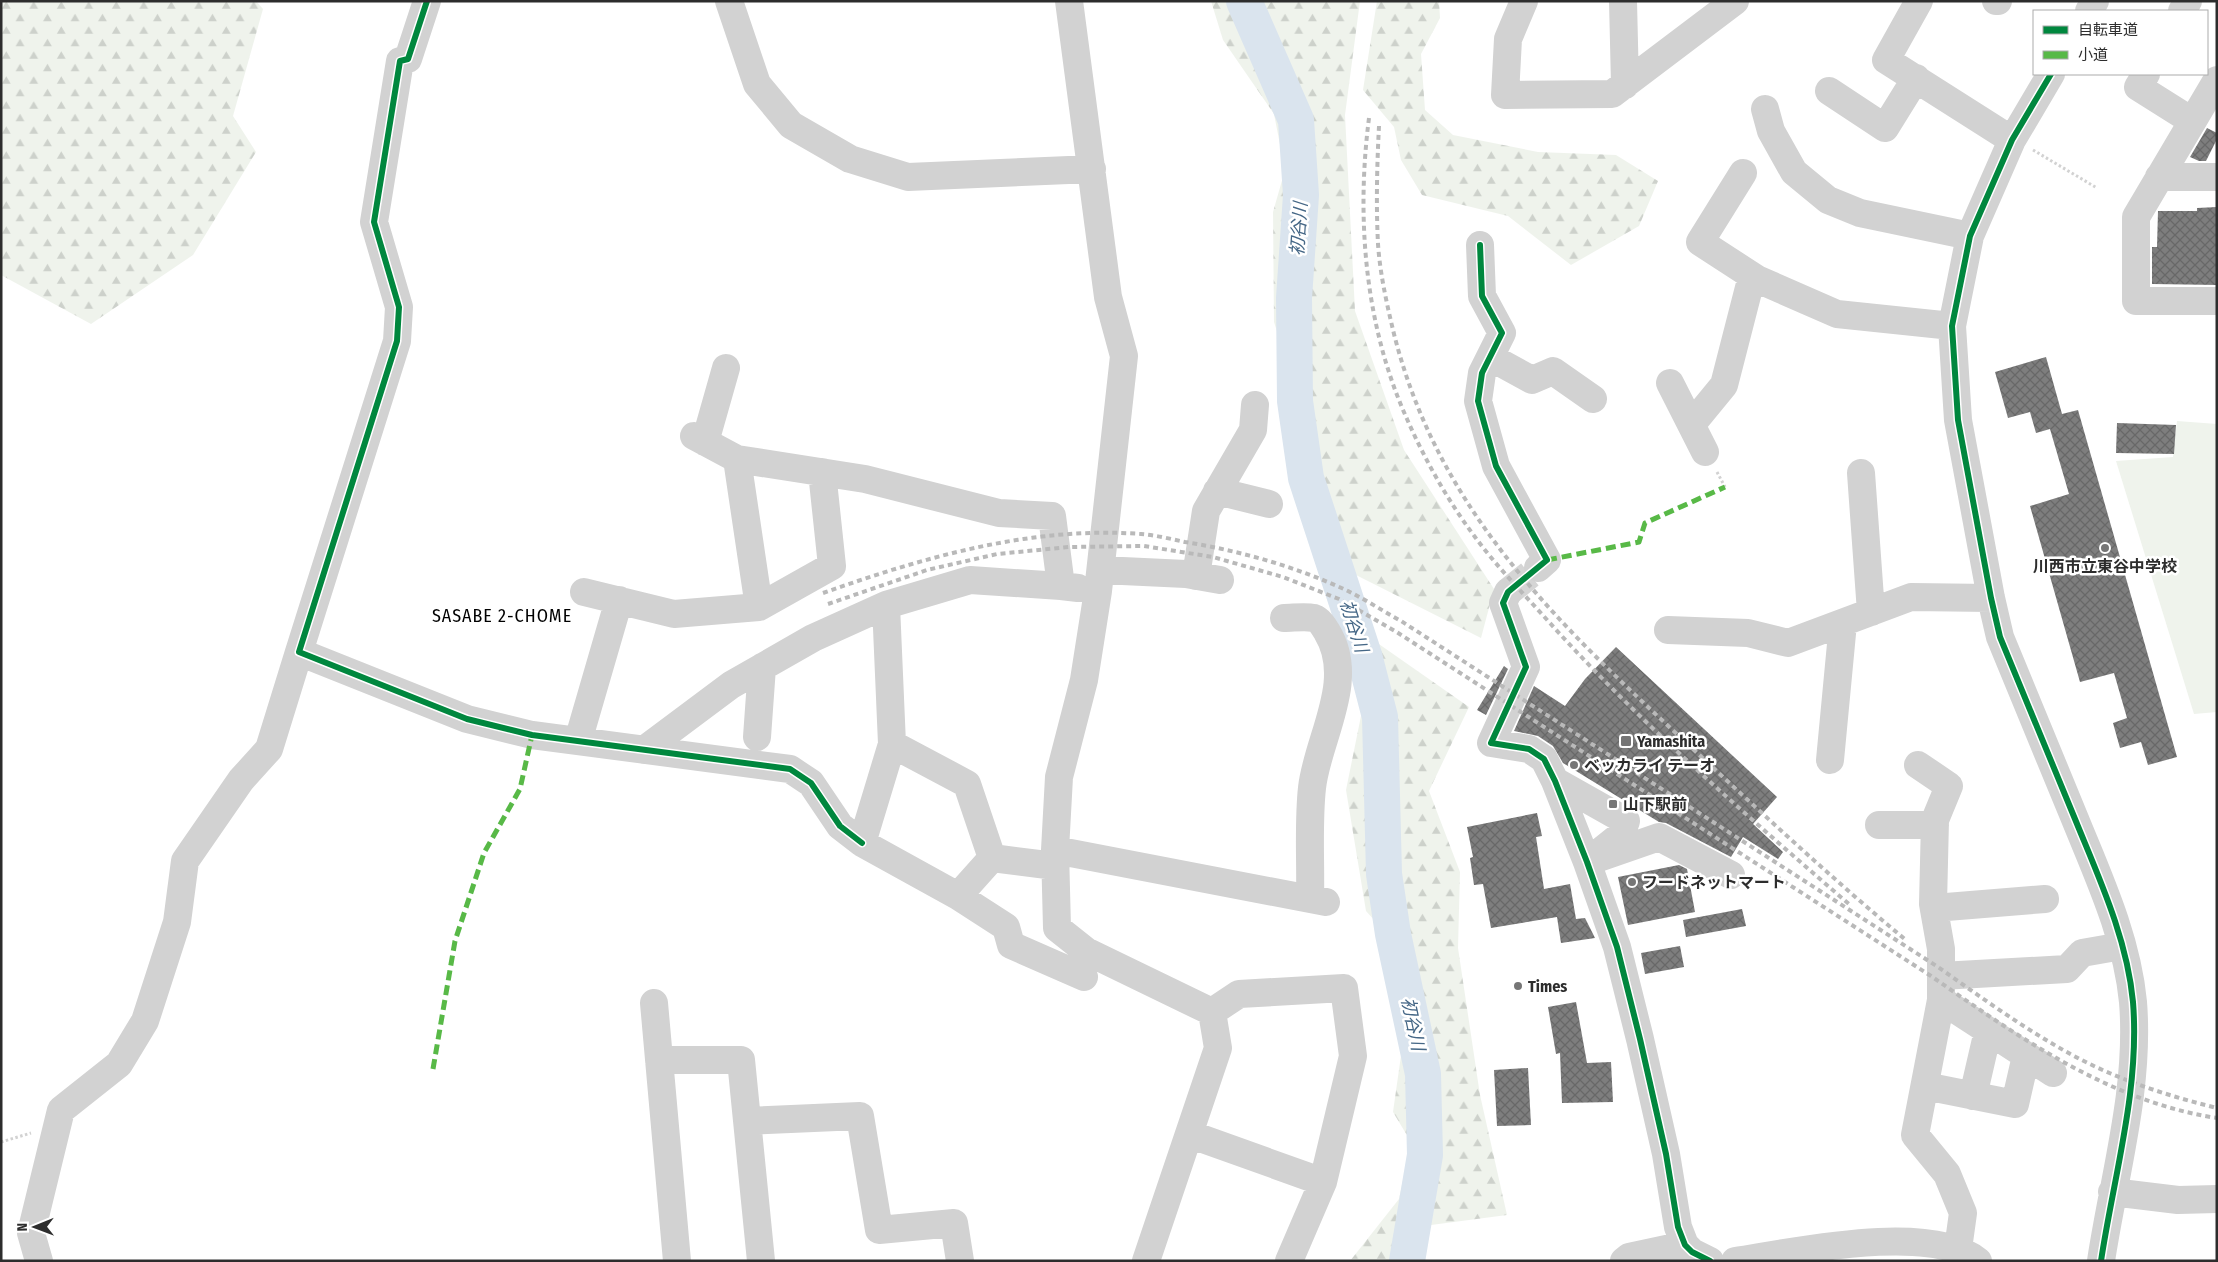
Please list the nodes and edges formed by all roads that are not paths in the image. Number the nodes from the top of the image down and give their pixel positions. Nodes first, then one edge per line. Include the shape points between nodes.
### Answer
1 (428, 1) edge
2 (729, 1) edge
3 (1069, 1) edge
4 (1524, 1) edge
5 (1623, 1) edge
6 (1735, 1) edge
7 (1919, 1) edge
8 (2052, 75) edge
9 (2145, 75) edge
10 (1916, 78) junction
11 (2217, 80) edge
12 (1625, 85) junction
13 (1829, 91) dead end
14 (1765, 109) dead end
15 (2192, 121) junction
16 (2019, 142) junction
17 (1092, 169) junction
18 (1743, 173) dead end
19 (2159, 177) junction
20 (2217, 177) edge
21 (1970, 236) junction
22 (1480, 245) dead end
23 (1752, 276) junction
24 (2217, 301) edge
25 (1952, 326) junction
26 (1490, 357) junction
27 (726, 368) dead end
28 (1670, 384) dead end
29 (1593, 399) dead end
30 (1255, 405) dead end
31 (1692, 424) junction
32 (1705, 452) dead end
33 (737, 459) junction
34 (822, 472) junction
35 (1861, 474) dead end
36 (1218, 491) junction
37 (1269, 504) dead end
38 (1538, 568) tunnel mouth
39 (1100, 581) junction
40 (1061, 586) junction
41 (584, 592) dead end
42 (1508, 592) dead end
43 (1991, 598) junction
44 (619, 600) junction
45 (886, 605) junction
46 (759, 606) junction
47 (1871, 612) junction
48 (1284, 618) dead end
49 (1843, 623) junction
50 (1668, 630) dead end
51 (300, 652) junction
52 (762, 667) junction
53 (757, 737) dead end
54 (578, 741) junction
55 (892, 744) junction
56 (644, 750) junction
57 (1830, 760) dead end
58 (1918, 765) dead end
59 (1555, 781) junction
60 (1935, 825) junction
61 (1879, 826) dead end
62 (862, 843) junction
63 (992, 858) junction
64 (1055, 858) junction
65 (1587, 862) junction
66 (1731, 876) dead end
67 (958, 896) junction
68 (2045, 898) dead end
69 (1934, 908) junction
70 (2122, 946) junction
71 (1084, 977) dead end
72 (1941, 988) junction
73 (654, 1003) dead end
74 (1212, 1012) junction
75 (1988, 1031) junction
76 (2026, 1056) junction
77 (659, 1060) junction
78 (2052, 1073) dead end
79 (1924, 1086) junction
80 (1973, 1096) junction
81 (747, 1121) junction
82 (1189, 1134) junction
83 (1323, 1182) junction
84 (2112, 1192) junction
85 (2217, 1199) edge
86 (1902, 1252) edge
87 (1685, 1253) edge
88 (1968, 1255) edge
89 (39, 1261) edge
90 (677, 1261) edge
91 (760, 1261) edge
92 (960, 1261) edge
93 (1146, 1261) edge
94 (1289, 1261) edge
95 (1624, 1261) edge
96 (1710, 1261) edge
97 (1735, 1261) edge
98 (2101, 1261) edge

1 - 51 street via 408,59 400,61 374,222 399,307 397,341
2 - 17 street via 757,84 791,125 850,159 908,177
3 - 17 street
4 - 12 street via 1508,39 1505,95 1612,94
5 - 12 street
6 - 12 street
7 - 10 street via 1886,60
8 - 16 street
9 - 15 street via 2138,87
10 - 13 street via 1885,128
10 - 16 street
11 - 15 street
14 - 21 street via 1771,131 1794,172 1828,200 1860,213
15 - 19 street
16 - 21 street
17 - 39 street via 1108,297 1124,356
18 - 23 street via 1700,242
19 - 20 street
19 - 24 street via 2136,217 2136,301
21 - 25 street
22 - 26 street via 1482,296 1502,333
23 - 25 street via 1837,314
23 - 31 street via 1724,385
25 - 43 street via 1958,420
26 - 29 street via 1532,380 1553,371
26 - 38 street via 1482,373 1478,401 1496,466 1547,560
27 - 33 street via 699,439
28 - 31 street
30 - 36 street via 1253,430
31 - 32 street
33 - 34 street
33 - 46 street
34 - 40 street via 865,479 999,513 1052,516
34 - 46 street via 832,566
35 - 47 street
36 - 37 street
36 - 39 street via 1206,511 1208,578
39 - 40 street
39 - 64 street via 1084,680 1059,777
40 - 45 street via 970,580
41 - 44 street
42 - 59 street via 1503,603 1526,667 1491,743 1529,749 1544,759
43 - 47 street via 1911,597
43 - 70 street via 2000,637 2108,899
44 - 46 street via 674,614
44 - 54 street
45 - 52 street via 813,638
45 - 55 street
47 - 49 street
48 - 64 street via 1315,618 1323,624 1337,661 1336,693 1316,761 1312,789 1318,901
49 - 50 street via 1788,643 1748,633
49 - 57 street
51 - 54 street via 468,719 532,735
51 - 89 street via 269,749 241,780 185,861 177,922 145,1021 119,1064 61,1110 31,1233
52 - 53 street
52 - 56 street via 731,685
54 - 56 street
55 - 62 street
55 - 63 street via 967,784
56 - 62 street via 790,769 811,783 840,826
58 - 60 street via 1949,786
59 - 65 street
59 - 65 street via 1626,820 1621,835
60 - 61 street
60 - 69 street
62 - 67 street
63 - 64 street
63 - 67 street
64 - 74 street via 1057,928 1086,951
65 - 66 street via 1659,837
65 - 87 street via 1617,947 1638,1030
67 - 71 street via 1006,927 1011,945
68 - 69 street
69 - 72 street via 1941,950
70 - 72 street via 2082,953 2067,969
70 - 84 street via 2132,1002 2134,1064
72 - 75 street
72 - 79 street
73 - 77 street
74 - 82 street via 1218,1048
74 - 83 street via 1239,994 1344,988 1353,1056
75 - 76 street
75 - 80 street
76 - 78 street
76 - 80 street via 2015,1104
77 - 81 street via 741,1060
77 - 90 street
79 - 80 street
79 - 88 street via 1915,1135 1947,1174 1963,1212
81 - 91 street
81 - 92 street via 860,1116 879,1230 954,1223
82 - 83 street
82 - 93 street
83 - 94 street
84 - 85 street via 2178,1200
84 - 98 street
86 - 88 street via 1932,1243
86 - 97 street via 1845,1245
87 - 95 street via 1629,1257
87 - 96 street via 1692,1252

